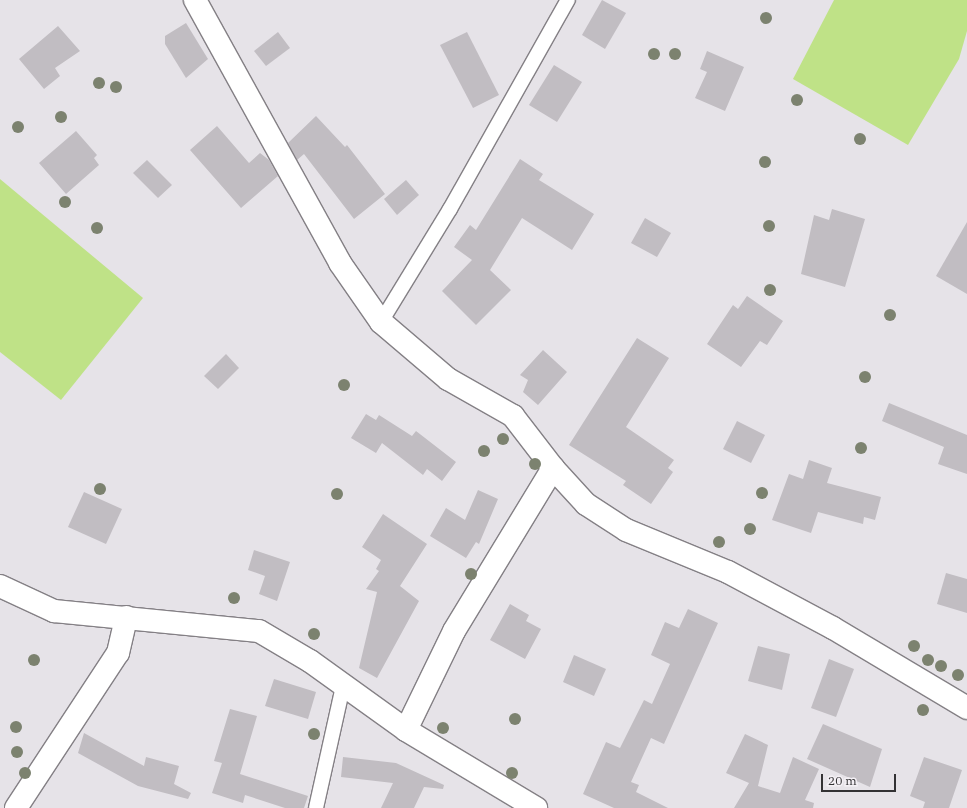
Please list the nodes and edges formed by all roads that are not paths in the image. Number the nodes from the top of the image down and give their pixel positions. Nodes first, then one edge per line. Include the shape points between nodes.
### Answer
1 (195, 0) edge
2 (568, 0) edge
3 (381, 322) junction
4 (553, 468) junction
5 (0, 586) edge
6 (126, 617) junction
7 (343, 686) junction
8 (967, 708) edge
9 (406, 730) junction
10 (16, 808) edge
11 (316, 808) edge
12 (536, 808) edge

1 - 3 street via 340,263
2 - 3 lane via 450,209
3 - 4 street via 448,379 513,416
4 - 8 street via 586,504 626,530 728,572 833,628
4 - 9 street via 454,631
5 - 6 street via 54,611
6 - 7 street via 259,631 310,661
6 - 10 street via 118,653
7 - 9 street
7 - 11 lane
9 - 12 street

